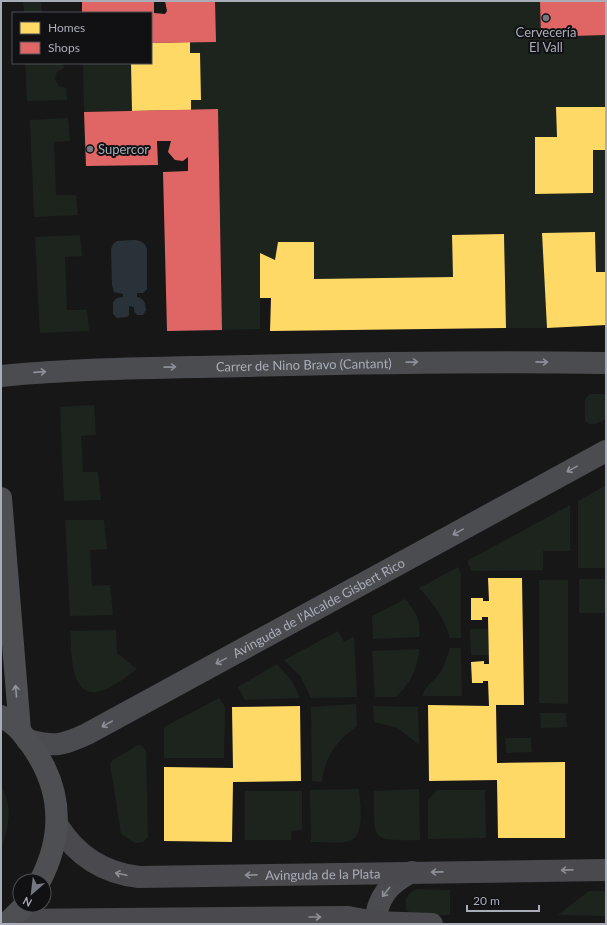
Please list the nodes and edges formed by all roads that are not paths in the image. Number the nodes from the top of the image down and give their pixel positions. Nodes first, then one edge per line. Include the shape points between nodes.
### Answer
1 (606, 363) edge
2 (1, 376) edge
3 (606, 451) edge
4 (1, 498) edge
5 (1, 716) edge
6 (23, 735) junction
7 (58, 826) junction
8 (606, 870) edge
9 (412, 872) junction
10 (43, 873) edge
11 (14, 916) edge
12 (375, 923) edge
13 (432, 924) edge

2 -> 1 street, Carrer de Nino Bravo (Cantant) via 146,368 465,361
3 -> 6 street, Avinguda de l'Alcalde Gisbert Rico via 87,734 65,744 46,745
6 -> 4 main road
5 - 6 main road
6 - 7 main road via 44,766 57,807
9 -> 7 main road, Avinguda de la Plata via 120,875 105,869 74,847
7 - 10 main road via 53,850
8 -> 9 main road, Avinguda de la Plata
9 -> 12 street via 400,878 386,891 378,904
11 -> 12 main road via 348,917
12 - 13 main road

